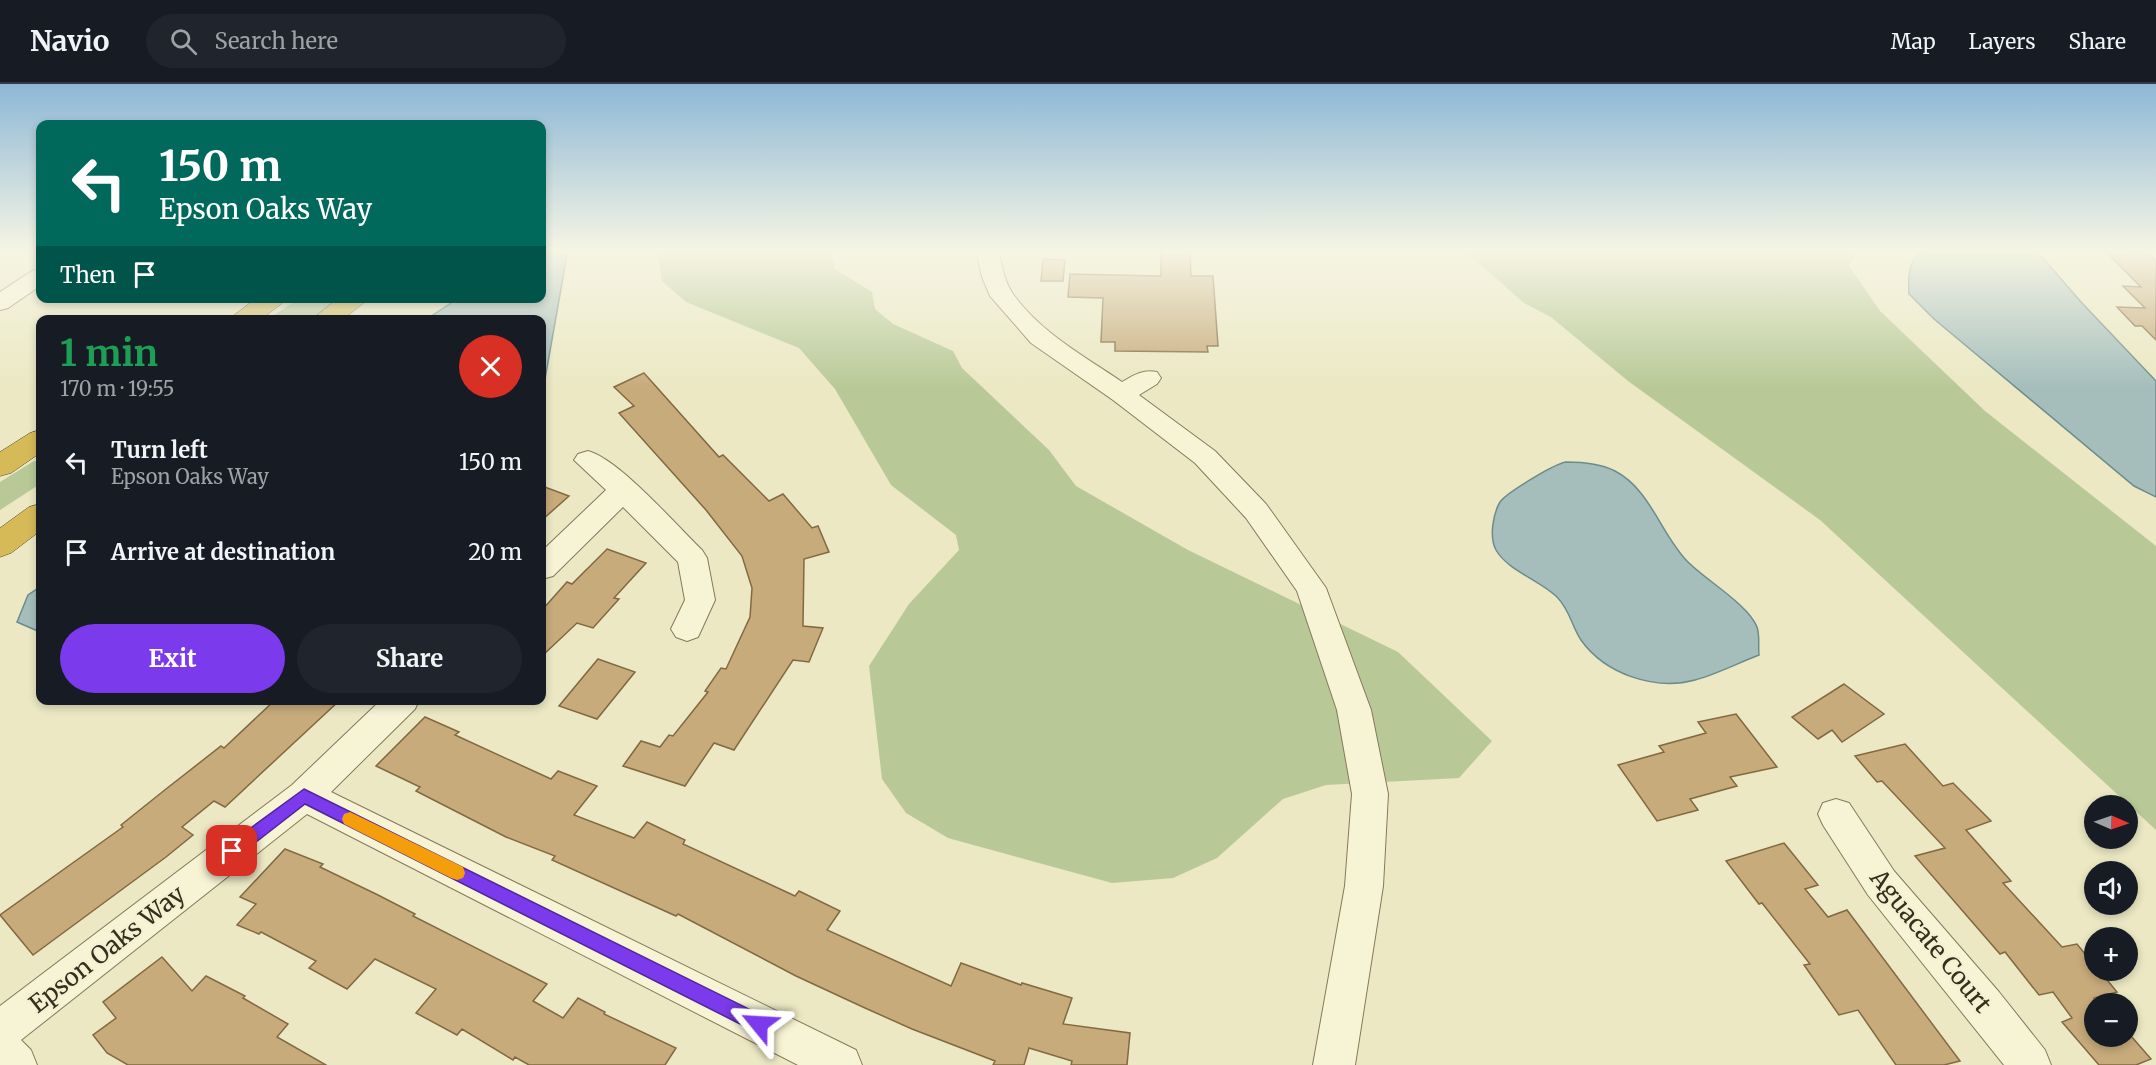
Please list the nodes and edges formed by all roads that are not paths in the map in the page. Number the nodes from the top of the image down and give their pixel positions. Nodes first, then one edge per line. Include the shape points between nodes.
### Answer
1 (1002, 296) edge
2 (268, 303) edge
3 (350, 303) edge
4 (249, 315) edge
5 (332, 315) edge
6 (1148, 378) dead end
7 (1122, 394) junction
8 (588, 460) dead end
9 (623, 490) junction
10 (36, 504) edge
11 (36, 518) edge
12 (0, 527) edge
13 (0, 545) edge
14 (546, 564) edge
15 (687, 629) dead end
16 (398, 705) edge
17 (304, 796) junction
18 (1836, 814) dead end
19 (0, 1031) edge
20 (0, 1047) edge
21 (16, 1065) edge
22 (841, 1065) edge
23 (1334, 1065) edge
24 (2030, 1065) edge

1 - 7 street via 1040,338
2 - 4 highway
3 - 5 highway
6 - 7 street
7 - 23 street via 1205,457 1256,511 1311,588 1354,710 1370,794 1364,886
8 - 9 street
9 - 14 street
9 - 15 street via 692,558 700,600
10 - 12 highway
11 - 13 highway
16 - 17 street, Epson Oaks Way
17 - 19 street, Epson Oaks Way
17 - 22 street
18 - 24 street, Aguacate Court via 1881,883
20 - 21 street

